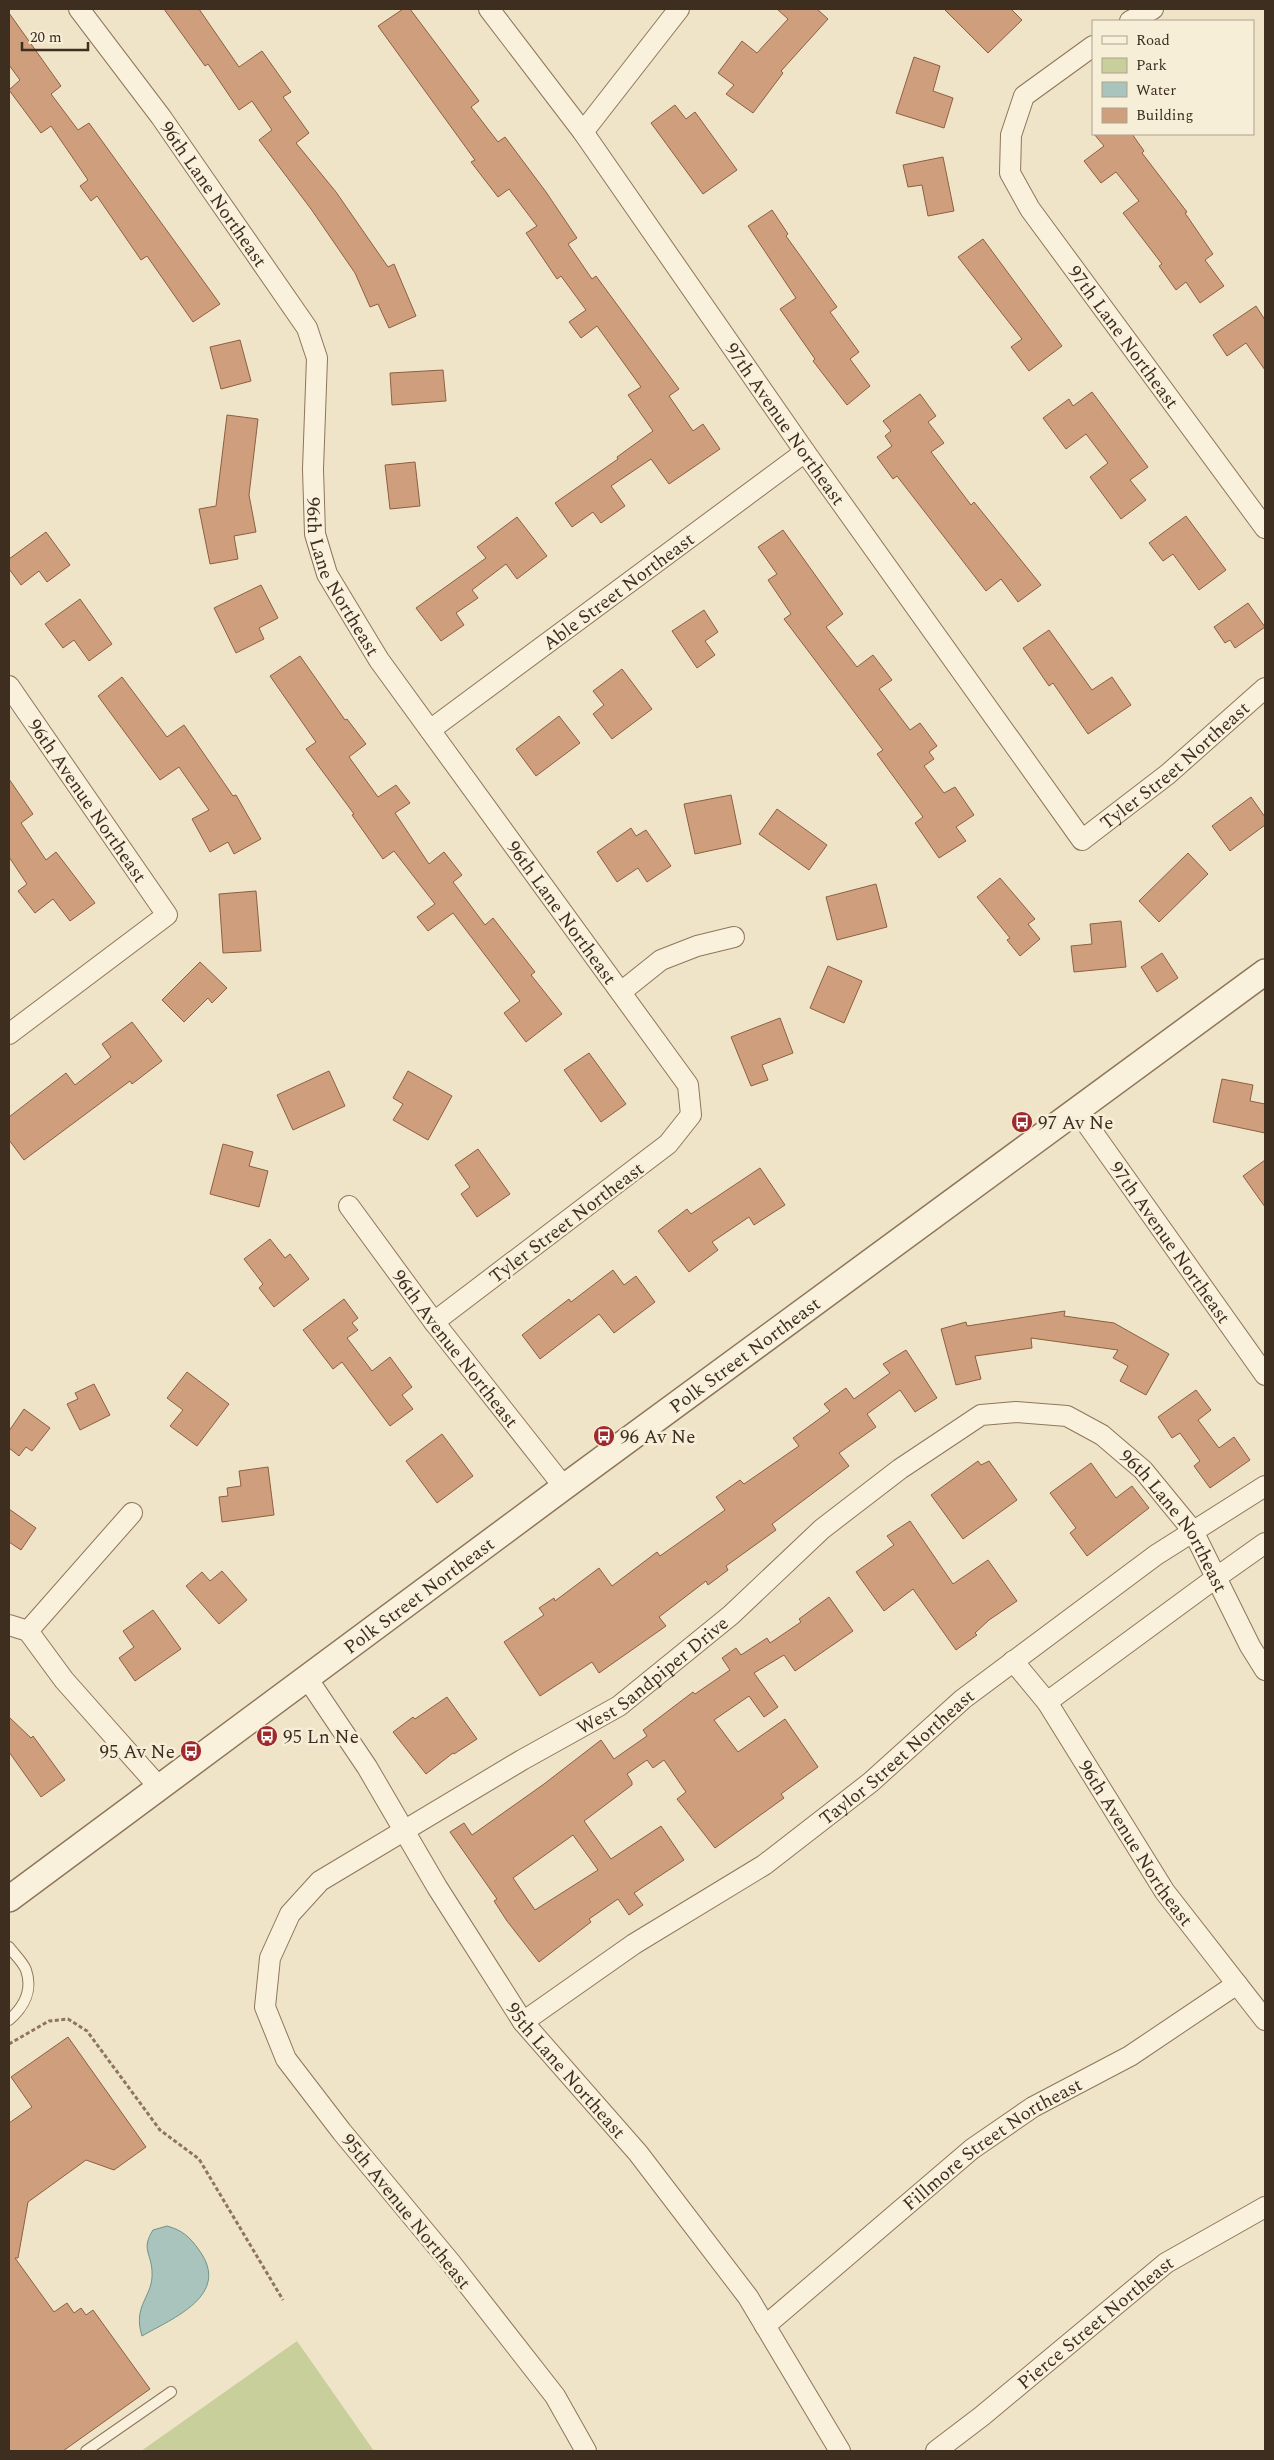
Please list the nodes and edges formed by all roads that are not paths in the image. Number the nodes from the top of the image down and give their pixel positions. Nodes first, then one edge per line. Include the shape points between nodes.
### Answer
1 (79, 9) edge
2 (489, 9) edge
3 (678, 9) edge
4 (1152, 9) edge
5 (1132, 20) edge
6 (1092, 47) edge
7 (582, 132) junction
8 (805, 452) junction
9 (1265, 528) edge
10 (9, 686) edge
11 (1265, 688) edge
12 (430, 730) junction
13 (1082, 840) joint
14 (734, 937) dead end
15 (1265, 972) edge
16 (621, 992) junction
17 (9, 1034) edge
18 (1077, 1110) junction
19 (691, 1115) joint
20 (349, 1206) dead end
21 (434, 1322) junction
22 (1265, 1375) edge
23 (1043, 1414) joint
24 (1265, 1486) edge
25 (564, 1487) junction
26 (132, 1513) dead end
27 (1193, 1532) junction
28 (1265, 1543) edge
29 (1217, 1576) junction
30 (9, 1625) edge
31 (28, 1631) junction
32 (1013, 1661) junction
33 (1265, 1670) edge
34 (306, 1678) junction
35 (1047, 1702) junction
36 (159, 1787) junction
37 (404, 1830) junction
38 (9, 1899) edge
39 (9, 1947) edge
40 (270, 1958) joint
41 (1237, 1984) junction
42 (9, 2020) edge
43 (1265, 2020) edge
44 (524, 2022) junction
45 (1265, 2207) edge
46 (764, 2326) junction
47 (171, 2392) dead end
48 (86, 2451) edge
49 (586, 2451) edge
50 (840, 2451) edge
51 (936, 2451) edge

1 - 12 street, 96th Lane Northeast via 161,117 307,328 317,358 313,469 315,534 327,574 379,660
2 - 7 street, 97th Avenue Northeast
3 - 7 street
4 - 5 street
6 - 9 street, 97th Lane Northeast via 1024,96 1011,135 1010,173 1030,209
7 - 8 street, 97th Avenue Northeast
8 - 12 street, Able Street Northeast
8 - 13 street, 97th Avenue Northeast
10 - 17 street, 96th Avenue Northeast via 167,914
11 - 13 street, Tyler Street Northeast via 1168,774
12 - 16 street, 96th Lane Northeast
14 - 16 street via 697,946 662,960
15 - 18 street, Polk Street Northeast
16 - 19 street, 96th Lane Northeast via 688,1085
18 - 22 street, 97th Avenue Northeast
18 - 25 street, Polk Street Northeast
19 - 21 street, Tyler Street Northeast via 668,1144
20 - 21 street, 96th Avenue Northeast
21 - 25 street, 96th Avenue Northeast
23 - 27 street, 96th Lane Northeast via 1066,1416 1102,1434 1143,1470
23 - 37 street, West Sandpiper Drive via 981,1415 900,1469 822,1529 731,1615 620,1706
24 - 27 street, Taylor Street Northeast
25 - 34 street, Polk Street Northeast
26 - 31 street
27 - 29 street, 96th Lane Northeast
27 - 32 street, Taylor Street Northeast via 1156,1555
28 - 29 street
29 - 33 street, 96th Lane Northeast
29 - 35 street
30 - 31 street
31 - 36 street via 64,1680
32 - 35 street, 96th Avenue Northeast
32 - 44 street, Taylor Street Northeast via 963,1699 871,1782 764,1865 634,1944
34 - 36 street, Polk Street Northeast
34 - 37 street, 95th Lane Northeast via 367,1767
35 - 41 street, 96th Avenue Northeast via 1166,1892
36 - 38 street, Polk Street Northeast
37 - 40 street, West Sandpiper Drive via 320,1881 290,1914
37 - 44 street, 95th Lane Northeast
39 - 42 lane via 26,1969 29,1993
40 - 49 street, 95th Avenue Northeast via 265,2007 286,2059 555,2396
41 - 43 street, 96th Avenue Northeast
41 - 46 street, Fillmore Street Northeast via 1130,2056 1033,2107 972,2149
44 - 46 street, 95th Lane Northeast via 638,2153 748,2297
45 - 51 street, Pierce Street Northeast via 1166,2263
46 - 50 street, 95th Lane Northeast
47 - 48 lane

